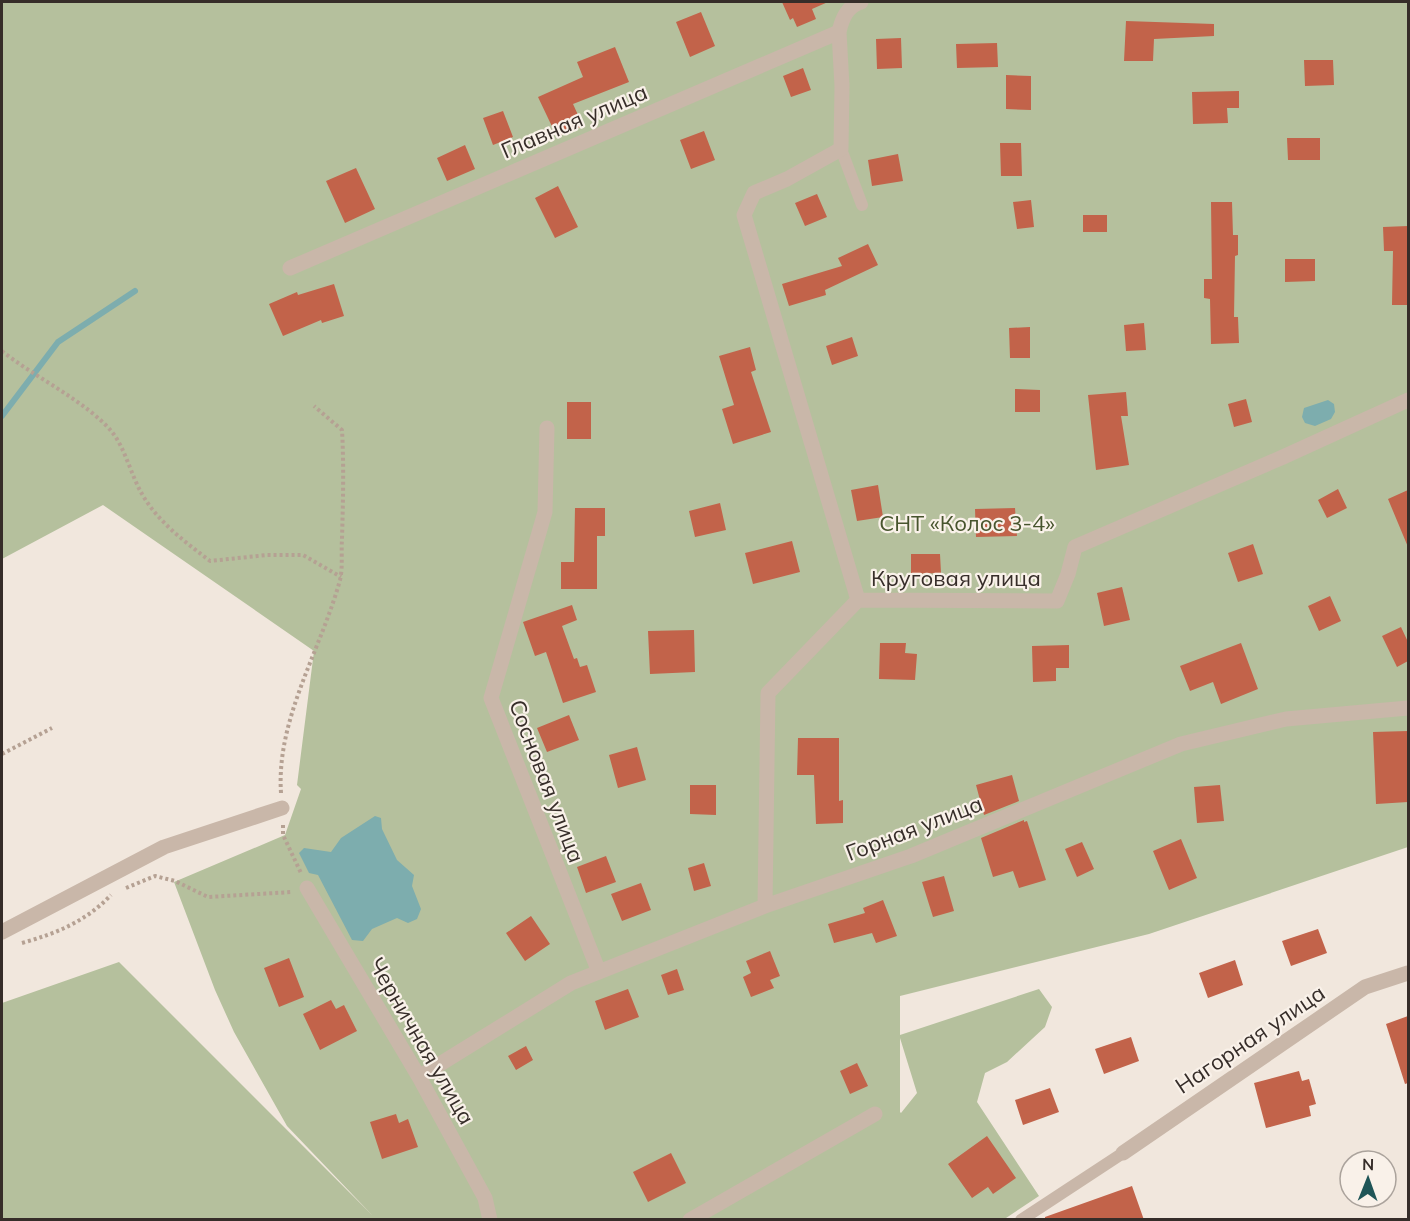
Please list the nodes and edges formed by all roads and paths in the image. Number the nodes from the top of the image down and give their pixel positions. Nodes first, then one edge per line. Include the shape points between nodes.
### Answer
1 (861, 2) edge
2 (839, 32) junction
3 (841, 148) junction
4 (862, 205) dead end
5 (290, 268) dead end
6 (2, 351) edge
7 (1408, 400) edge
8 (314, 406) dead end
9 (547, 428) dead end
10 (340, 577) junction
11 (858, 600) junction
12 (1408, 708) edge
13 (52, 728) dead end
14 (2, 754) edge
15 (282, 808) junction
16 (123, 890) dead end
17 (302, 890) junction
18 (111, 895) dead end
19 (765, 906) junction
20 (2, 932) edge
21 (15, 944) dead end
22 (599, 972) junction
23 (1408, 973) edge
24 (419, 1077) junction
25 (875, 1114) dead end
26 (1123, 1153) joint
27 (490, 1220) edge
28 (690, 1220) edge
29 (1021, 1220) edge

1 - 2 street via 843,16
2 - 3 street
2 - 5 street, Главная улица
3 - 4 lane
3 - 11 street, Круговая улица via 754,193 744,215
6 - 10 path via 93,415 112,433 143,495 174,534 210,561 303,555
7 - 11 street, Круговая улица via 1075,547 1057,602
8 - 10 path via 342,430
9 - 22 street, Сосновая улица via 545,512 491,698
10 - 15 path via 296,700 279,769
11 - 19 street via 768,693
12 - 19 street, Горная улица via 1286,719 1181,744 911,856
13 - 14 path
15 - 17 path via 283,835
15 - 20 street via 164,847
16 - 17 path via 156,876 208,897
17 - 24 street, Черничная улица
18 - 21 path via 98,909 63,930
19 - 22 street, Горная улица
22 - 24 street, Горная улица via 571,983
23 - 26 street, Нагорная улица via 1365,987
24 - 27 street, Черничная улица via 485,1198
25 - 28 street
26 - 29 lane

